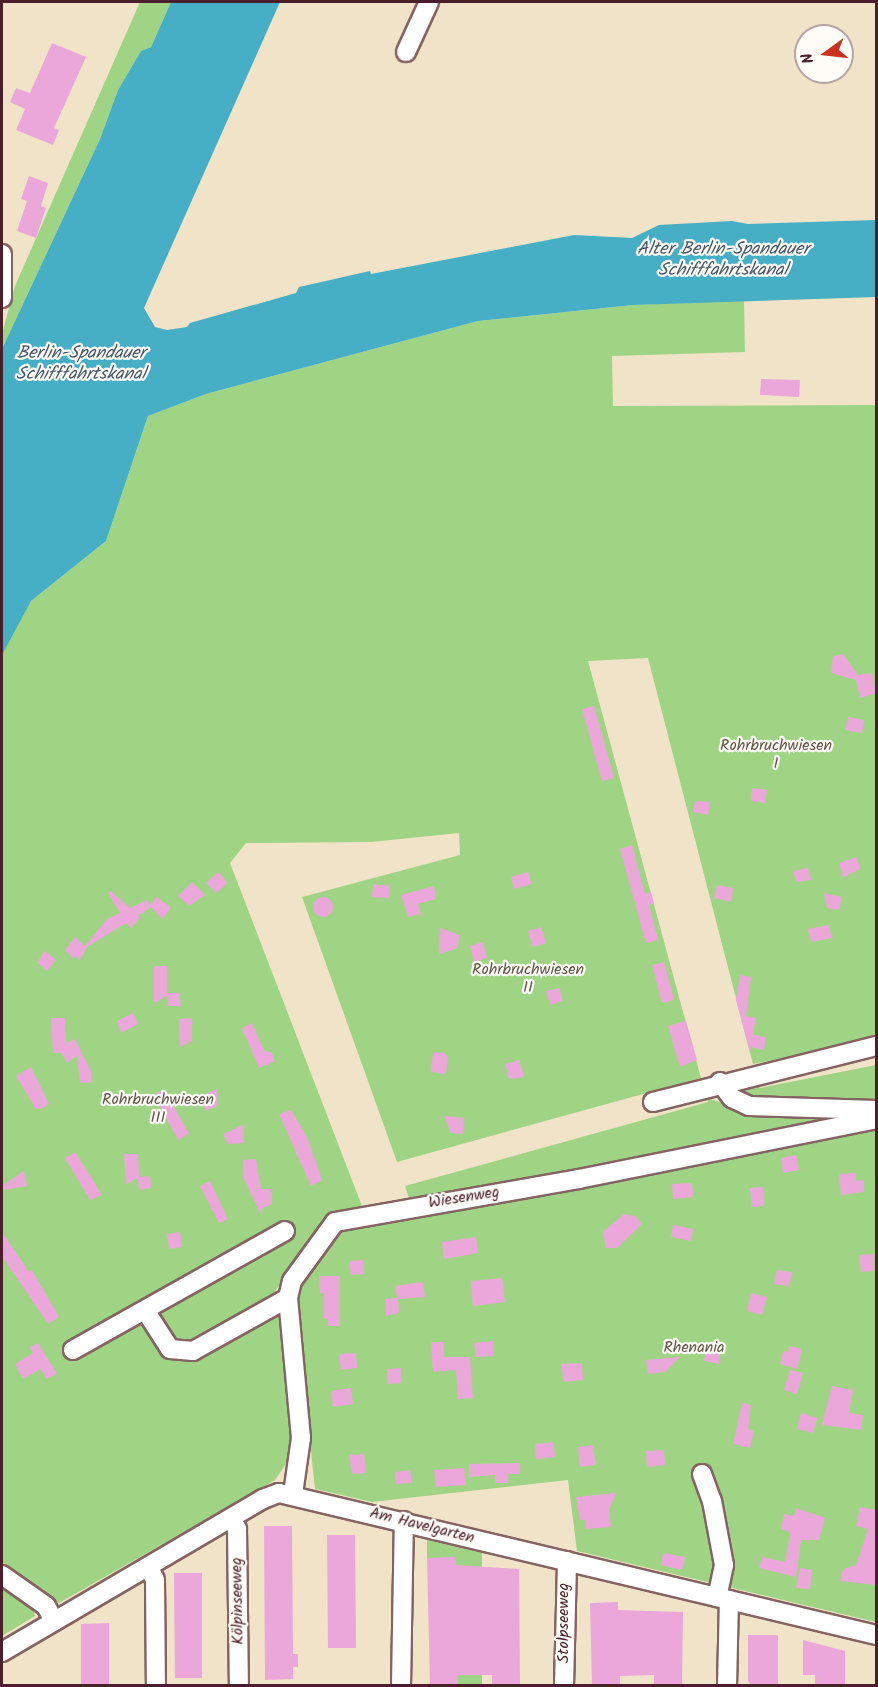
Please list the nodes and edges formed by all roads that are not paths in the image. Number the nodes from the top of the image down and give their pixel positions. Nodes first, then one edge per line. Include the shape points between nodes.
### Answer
1 (429, 2) edge
2 (406, 52) dead end
3 (2, 254) edge
4 (2, 298) edge
5 (876, 1046) edge
6 (720, 1082) junction
7 (653, 1102) dead end
8 (876, 1110) edge
9 (876, 1119) edge
10 (285, 1231) dead end
11 (288, 1298) junction
12 (145, 1310) junction
13 (73, 1350) dead end
14 (702, 1474) dead end
15 (293, 1494) junction
16 (231, 1518) junction
17 (404, 1521) junction
18 (567, 1561) junction
19 (149, 1568) junction
20 (2, 1575) edge
21 (723, 1598) junction
22 (54, 1621) junction
23 (876, 1635) edge
24 (2, 1652) edge
25 (156, 1686) edge
26 (239, 1686) edge
27 (401, 1686) edge
28 (564, 1686) edge
29 (727, 1686) edge

1 - 2 street
3 - 4 street
5 - 6 street
6 - 7 street
6 - 8 street via 732,1098 749,1106
9 - 11 street, Wiesenweg via 579,1179 335,1221 292,1281
10 - 12 street
11 - 12 street via 193,1352 170,1349
11 - 15 street, Wiesenweg via 301,1438
12 - 13 street
14 - 21 street via 712,1501 724,1565
15 - 16 street, Am Havelgarten via 279,1493 263,1499
15 - 17 street, Am Havelgarten
16 - 19 street, Am Havelgarten
16 - 26 street, Kölpinseeweg via 237,1529
17 - 18 street, Am Havelgarten
17 - 27 street
18 - 21 street, Am Havelgarten
18 - 28 street, Stolpseeweg
19 - 22 street, Am Havelgarten
19 - 25 street via 155,1580
20 - 22 street via 46,1606
21 - 23 street, Am Havelgarten
21 - 29 street
22 - 24 street, Am Havelgarten

